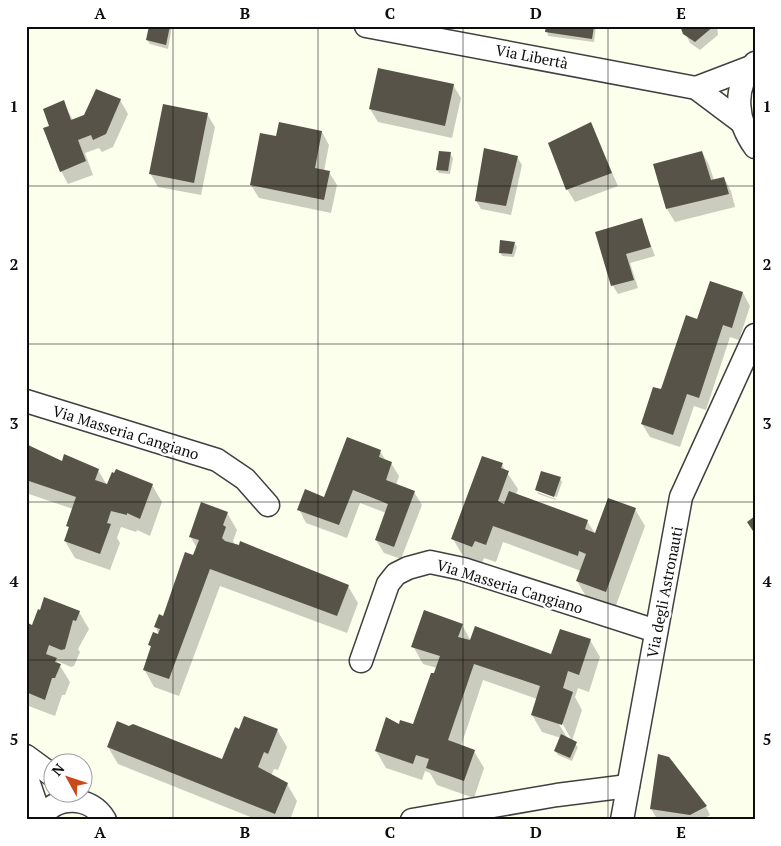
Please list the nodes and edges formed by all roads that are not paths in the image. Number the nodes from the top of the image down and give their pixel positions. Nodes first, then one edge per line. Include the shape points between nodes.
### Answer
1 (366, 26) edge
2 (753, 65) edge
3 (696, 88) junction
4 (740, 122) junction
5 (755, 147) edge
6 (755, 334) edge
7 (755, 357) edge
8 (737, 374) junction
9 (26, 402) edge
10 (268, 506) dead end
11 (656, 632) junction
12 (361, 661) dead end
13 (26, 756) edge
14 (42, 768) edge
15 (26, 775) edge
16 (628, 786) junction
17 (56, 804) edge
18 (89, 804) edge
19 (38, 820) edge
20 (105, 820) edge
21 (412, 820) edge
22 (622, 820) edge

1 - 3 street, Via Libertà
2 - 3 street
2 - 4 street via 742,82 738,105
3 - 4 street, Via Libertà
4 - 5 street
6 - 8 street, Via degli Astronauti
7 - 8 street, Via degli Astronauti
8 - 11 street, Via degli Astronauti via 681,498
9 - 10 street, Via Masseria Cangiano via 217,460 246,479
11 - 12 street, Via Masseria Cangiano via 430,562 396,574 388,584
11 - 16 street, Via degli Astronauti
13 - 14 street
15 - 19 street
16 - 21 street
16 - 22 street, Via degli Astronauti
17 - 19 street
18 - 20 street

